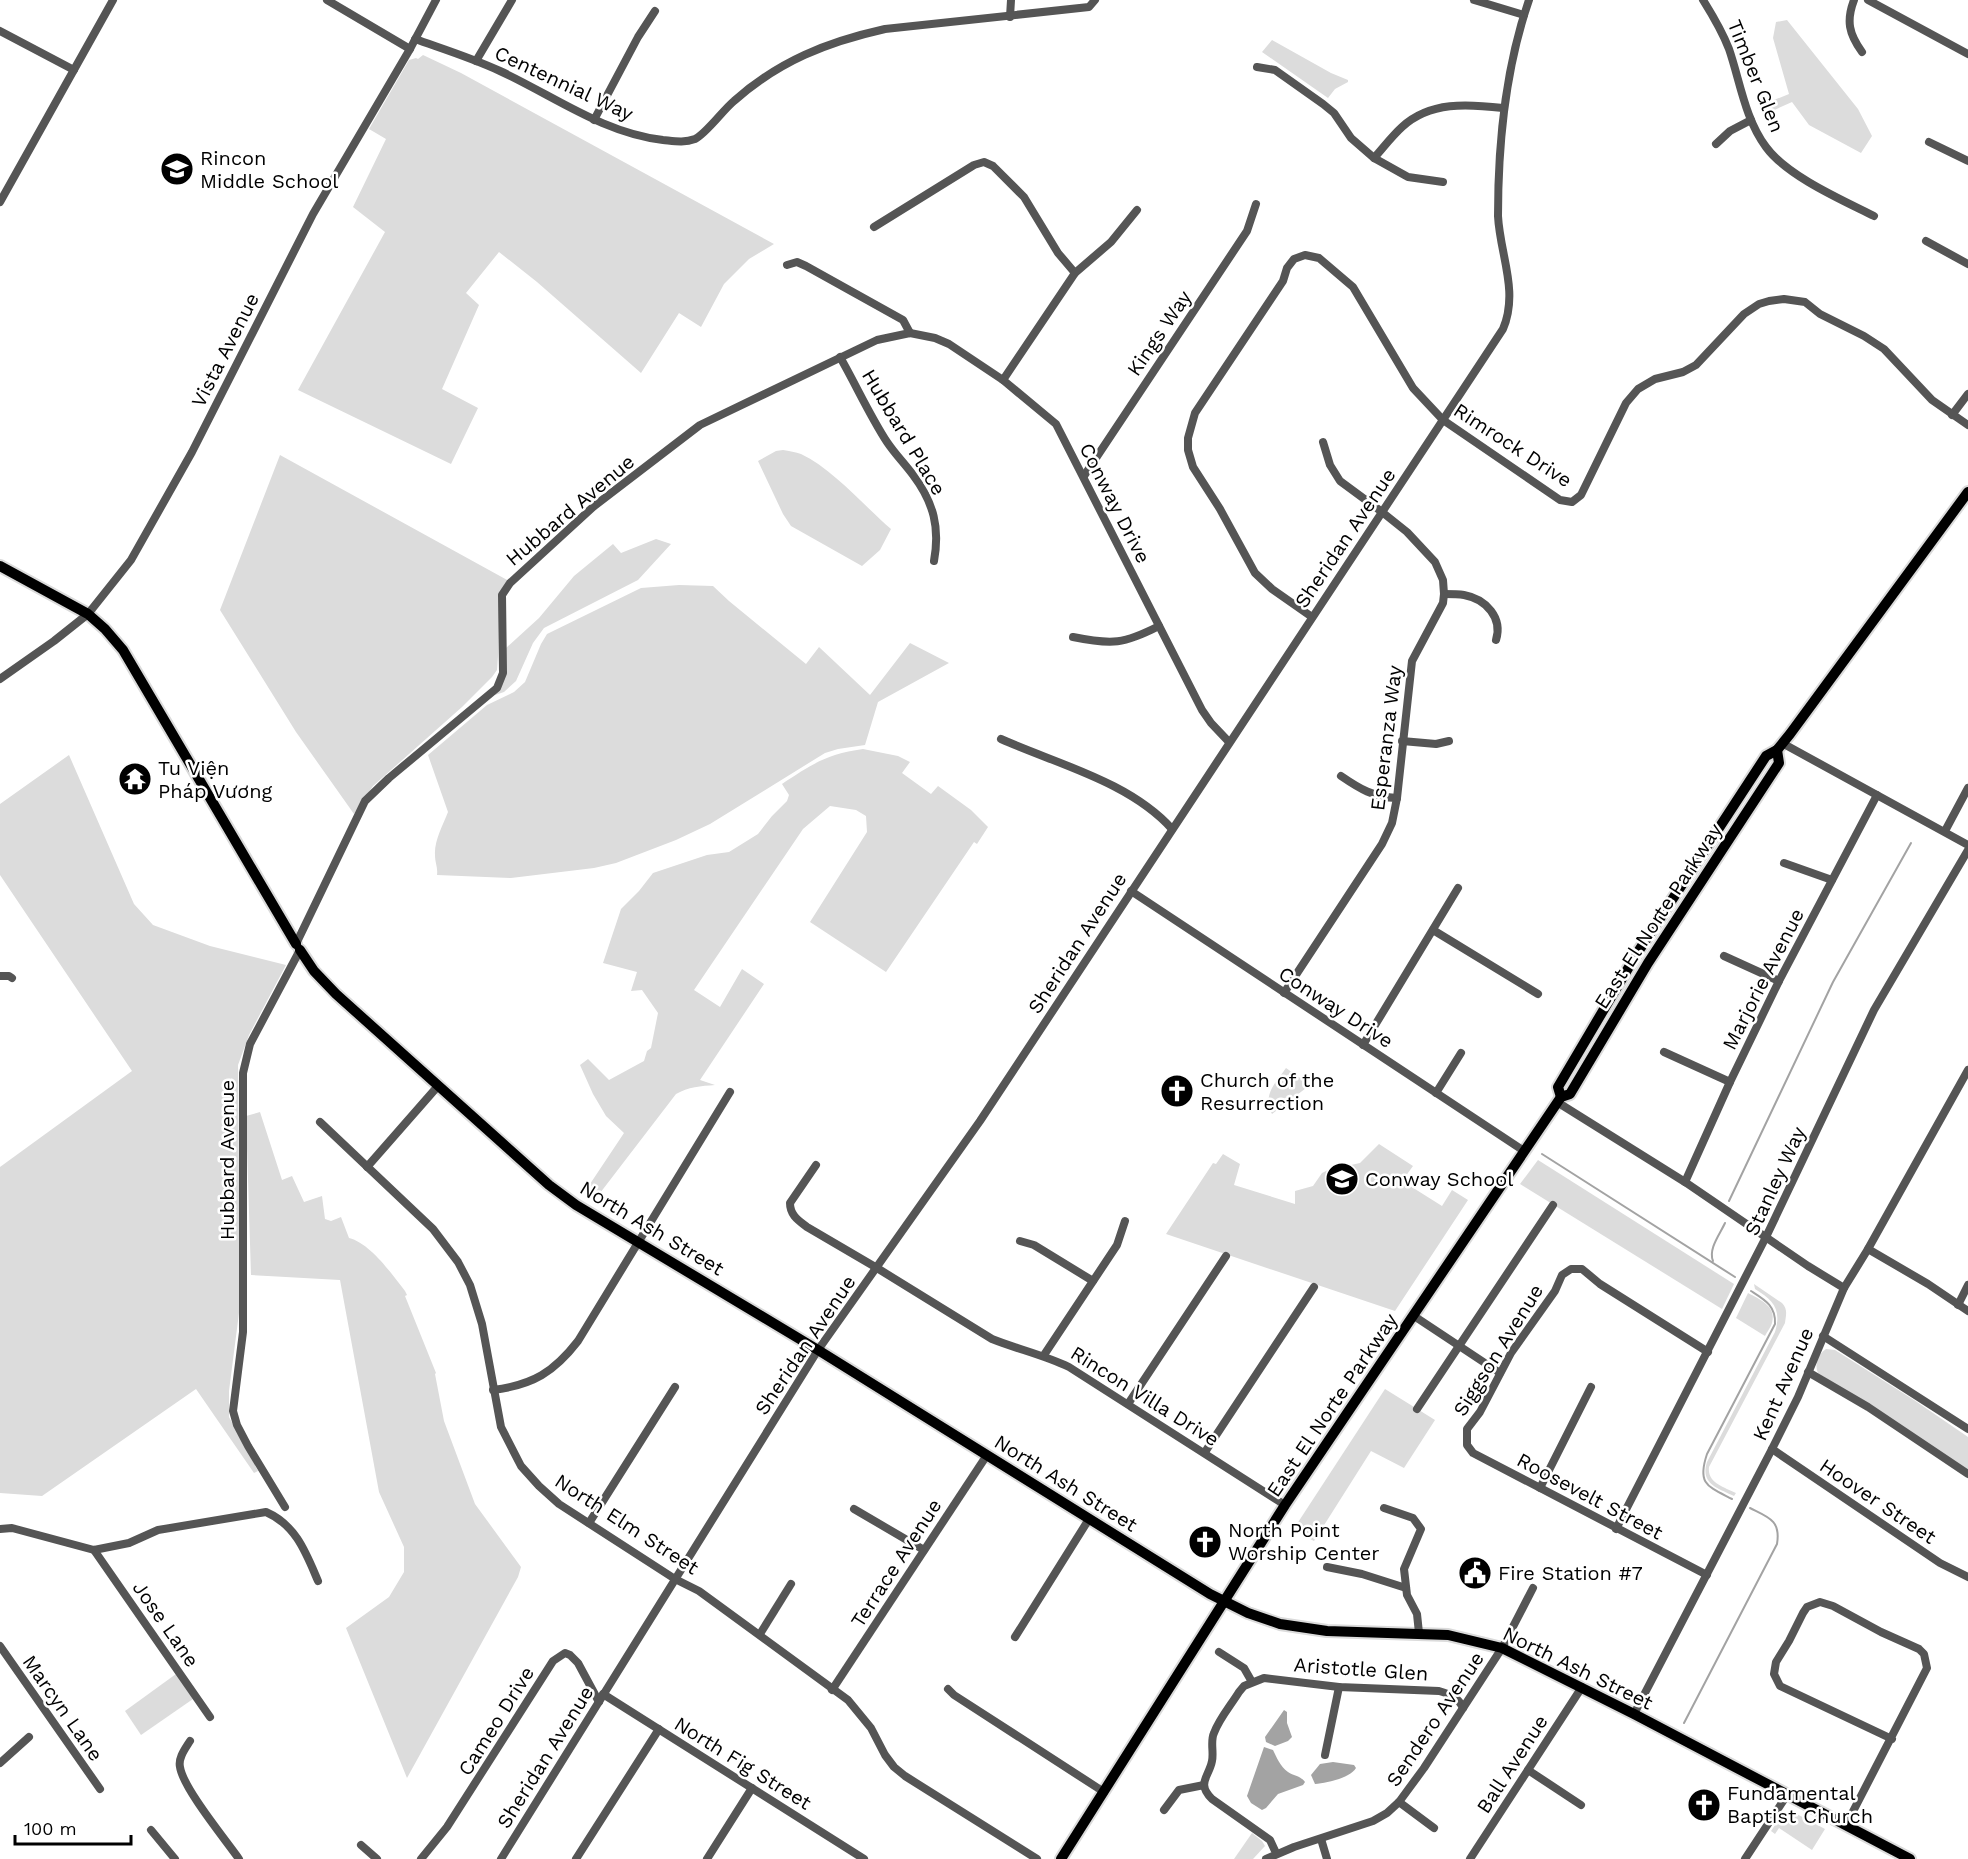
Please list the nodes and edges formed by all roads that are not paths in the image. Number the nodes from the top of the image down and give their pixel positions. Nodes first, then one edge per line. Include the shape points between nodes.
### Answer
1 (113, 0) edge
2 (328, 0) edge
3 (436, 0) edge
4 (512, 0) edge
5 (1011, 0) edge
6 (1095, 0) edge
7 (1474, 0) edge
8 (1529, 0) edge
9 (1703, 0) edge
10 (1854, 0) edge
11 (1868, 0) edge
12 (655, 11) dead end
13 (1524, 15) junction
14 (1010, 16) junction
15 (0, 31) edge
16 (415, 39) junction
17 (410, 49) junction
18 (1862, 52) dead end
19 (1968, 54) edge
20 (476, 61) junction
21 (1257, 67) dead end
22 (74, 70) junction
23 (1503, 108) junction
24 (594, 120) junction
25 (1751, 120) junction
26 (1929, 142) dead end
27 (1716, 144) dead end
28 (1374, 158) junction
29 (1968, 162) edge
30 (1443, 182) dead end
31 (0, 202) edge
32 (1256, 204) dead end
33 (1137, 210) dead end
34 (1874, 216) dead end
35 (874, 227) dead end
36 (1926, 242) dead end
37 (1968, 264) edge
38 (787, 265) dead end
39 (1075, 273) junction
40 (913, 334) junction
41 (840, 357) junction
42 (1003, 380) junction
43 (1968, 394) edge
44 (1952, 415) junction
45 (1443, 420) junction
46 (1968, 425) edge
47 (1323, 442) dead end
48 (1084, 476) junction
49 (1968, 492) edge
50 (1382, 512) junction
51 (934, 561) dead end
52 (0, 566) edge
53 (1444, 594) junction
54 (88, 614) junction
55 (1312, 616) junction
56 (1159, 626) junction
57 (1073, 637) dead end
58 (1496, 640) dead end
59 (0, 679) edge
60 (1001, 739) dead end
61 (1402, 741) junction
62 (1449, 741) dead end
63 (1229, 742) junction
64 (1780, 747) junction
65 (1341, 776) dead end
66 (1968, 788) edge
67 (1877, 795) junction
68 (1397, 798) junction
69 (1172, 829) junction
70 (1945, 831) junction
71 (1968, 845) edge
72 (1968, 850) edge
73 (1784, 862) dead end
74 (1832, 880) junction
75 (1458, 888) dead end
76 (1131, 891) junction
77 (1433, 930) junction
78 (298, 947) junction
79 (1724, 956) dead end
80 (0, 976) edge
81 (12, 978) dead end
82 (1779, 981) junction
83 (1284, 993) junction
84 (1538, 994) dead end
85 (1363, 1045) junction
86 (1664, 1052) dead end
87 (1461, 1053) dead end
88 (1968, 1070) edge
89 (1730, 1082) junction
90 (438, 1086) junction
91 (730, 1092) dead end
92 (1436, 1093) junction
93 (1559, 1099) junction
94 (320, 1122) dead end
95 (1524, 1151) junction
96 (816, 1165) dead end
97 (367, 1167) junction
98 (1685, 1182) junction
99 (1553, 1205) dead end
100 (1125, 1221) dead end
101 (1766, 1238) junction
102 (1020, 1241) dead end
103 (639, 1242) junction
104 (1868, 1249) junction
105 (1226, 1256) dead end
106 (877, 1268) junction
107 (1093, 1281) junction
108 (1968, 1286) edge
109 (1314, 1287) dead end
110 (1844, 1288) junction
111 (1958, 1305) junction
112 (1968, 1311) edge
113 (1414, 1316) junction
114 (1823, 1336) junction
115 (1459, 1346) junction
116 (818, 1350) junction
117 (1708, 1352) junction
118 (1044, 1355) junction
119 (1808, 1372) junction
120 (1500, 1373) junction
121 (675, 1387) dead end
122 (1591, 1387) dead end
123 (493, 1389) junction
124 (1128, 1404) junction
125 (1418, 1409) dead end
126 (1968, 1429) edge
127 (1466, 1439) joint
128 (1772, 1449) junction
129 (1205, 1452) junction
130 (987, 1455) junction
131 (1968, 1474) edge
132 (1540, 1488) junction
133 (1285, 1504) junction
134 (285, 1507) dead end
135 (1384, 1508) dead end
136 (854, 1509) dead end
137 (1089, 1519) junction
138 (589, 1523) junction
139 (0, 1529) edge
140 (1616, 1529) junction
141 (94, 1550) junction
142 (924, 1550) junction
143 (1327, 1567) dead end
144 (1707, 1575) junction
145 (1968, 1577) edge
146 (675, 1579) junction
147 (318, 1581) dead end
148 (791, 1584) dead end
149 (1406, 1588) junction
150 (1533, 1588) dead end
151 (1224, 1601) junction
152 (1419, 1633) junction
153 (760, 1634) junction
154 (1015, 1637) dead end
155 (0, 1646) edge
156 (1503, 1648) junction
157 (1219, 1652) dead end
158 (1252, 1682) junction
159 (1339, 1687) junction
160 (1582, 1687) junction
161 (948, 1689) dead end
162 (832, 1690) junction
163 (603, 1694) junction
164 (599, 1702) junction
165 (1463, 1708) junction
166 (1634, 1714) junction
167 (210, 1717) dead end
168 (659, 1729) junction
169 (29, 1737) dead end
170 (1892, 1739) junction
171 (190, 1741) dead end
172 (1325, 1755) dead end
173 (0, 1764) edge
174 (1528, 1770) junction
175 (1204, 1785) junction
176 (752, 1788) junction
177 (100, 1789) dead end
178 (1104, 1792) junction
179 (1787, 1795) junction
180 (1399, 1802) junction
181 (1581, 1805) dead end
182 (1164, 1810) dead end
183 (1846, 1825) junction
184 (1434, 1828) dead end
185 (152, 1830) dead end
186 (1321, 1839) junction
187 (361, 1845) dead end
188 (1276, 1853) junction
189 (854, 1856) edge
190 (175, 1859) edge
191 (239, 1859) edge
192 (377, 1859) edge
193 (421, 1859) edge
194 (501, 1859) edge
195 (576, 1859) edge
196 (707, 1859) edge
197 (864, 1859) edge
198 (1037, 1859) edge
199 (1061, 1859) edge
200 (1266, 1859) edge
201 (1327, 1859) edge
202 (1470, 1859) edge
203 (1745, 1859) edge
204 (1910, 1859) edge

1 - 22 street
2 - 17 street
3 - 16 street, Vista Avenue
4 - 20 street
5 - 14 street
6 - 14 street, Centennial Way via 1089,7
7 - 13 street
8 - 13 street, Sheridan Avenue
9 - 25 street, Timber Glen via 1723,33
10 - 18 street via 1849,15 1851,32
11 - 19 street
12 - 24 street
13 - 23 street, Sheridan Avenue
14 - 24 street, Centennial Way via 885,29 825,45 762,78 696,138 684,142 645,138
15 - 22 street
16 - 17 street, Vista Avenue
16 - 20 street, Centennial Way
17 - 54 street, Vista Avenue via 313,214 192,452 131,560
20 - 24 street, Centennial Way
21 - 28 street via 1275,70 1323,104 1334,113 1350,138
22 - 31 street
23 - 28 street via 1470,104 1435,108 1411,119
23 - 45 street, Sheridan Avenue via 1498,216 1510,286 1508,314 1503,329
25 - 27 street
25 - 34 street, Timber Glen via 1774,156 1806,181
26 - 29 street
28 - 30 street via 1408,177
32 - 48 street, Kings Way via 1247,231
33 - 39 street via 1111,242
35 - 39 street via 984,162 1024,197
36 - 37 street
38 - 40 street via 797,262 806,266 903,320
39 - 42 street
40 - 41 street, Hubbard Avenue via 877,340
40 - 42 street, Conway Drive via 949,344
41 - 51 street, Hubbard Place via 888,443 927,496 938,540
41 - 78 street, Hubbard Avenue via 700,425 593,507 510,583 502,595 504,673 500,683 365,801
42 - 48 street, Conway Drive via 1056,424
43 - 44 street
44 - 45 street, Rimrock Drive via 1922,391 1884,349 1805,302 1784,299 1759,304 1744,314 1696,365 1638,389 1626,403 1581,495 1572,502 1560,500
44 - 46 street, Rimrock Drive
45 - 50 street, Sheridan Avenue
45 - 55 street, Rimrock Drive via 1413,388 1353,287 1319,258 1305,255 1294,259 1195,413 1188,450 1193,467 1255,573
47 - 50 street via 1340,482
48 - 56 street, Conway Drive
49 - 64 main road, East El Norte Parkway
50 - 53 street via 1436,562
50 - 55 street, Sheridan Avenue
52 - 54 main road, North Ash Street
53 - 58 street via 1478,600 1494,614 1499,632
53 - 61 street, Esperanza Way via 1438,615 1412,661
54 - 59 street, Vista Avenue
54 - 78 main road, North Ash Street via 123,650
55 - 63 street, Sheridan Avenue
56 - 57 street via 1119,642
56 - 63 street, Conway Drive via 1202,710
60 - 69 street via 1111,784 1162,817
61 - 62 street
61 - 68 street, Esperanza Way
63 - 69 street, Sheridan Avenue
64 - 67 street
64 - 93 main road, East El Norte Parkway via 1766,756 1639,950 1558,1087
65 - 68 street via 1382,798
66 - 70 street
67 - 70 street
67 - 74 street, Marjorie Avenue
68 - 83 street, Esperanza Way via 1382,844
69 - 76 street, Sheridan Avenue
70 - 71 street
72 - 101 street, Stanley Way via 1874,1010
73 - 74 street
74 - 82 street, Marjorie Avenue
75 - 77 street
76 - 83 street, Conway Drive
76 - 106 street, Sheridan Avenue via 975,1129
77 - 84 street
77 - 85 street
78 - 90 main road, North Ash Street via 336,994
78 - 134 street, Hubbard Avenue via 250,1044 243,1073 243,1332 233,1411 248,1446
79 - 82 street
80 - 81 street
82 - 89 street, Marjorie Avenue
83 - 85 street, Conway Drive
85 - 92 street, Conway Drive
86 - 89 street
87 - 92 street
88 - 104 street, Kent Avenue
89 - 98 street, Marjorie Avenue
90 - 97 street
90 - 103 main road, North Ash Street via 549,1185
91 - 103 street
92 - 95 street, Conway Drive
93 - 95 main road, East El Norte Parkway
93 - 98 street
94 - 97 street, North Elm Street
95 - 113 main road, East El Norte Parkway
96 - 106 street, Rincon Villa Drive via 790,1203 790,1210 796,1219
97 - 123 street, North Elm Street via 434,1229 458,1262 482,1324
98 - 101 street
99 - 115 street
100 - 107 street via 1117,1245
101 - 110 street
101 - 117 street, Stanley Way
102 - 107 street via 1034,1245
103 - 116 main road, North Ash Street
103 - 123 street via 563,1359 540,1377 512,1388
104 - 110 street, Kent Avenue
104 - 111 street
105 - 124 street
106 - 116 street, Sheridan Avenue
106 - 118 street, Rincon Villa Drive via 992,1339
107 - 118 street
108 - 111 street
109 - 129 street
110 - 114 street, Kent Avenue
111 - 112 street
113 - 115 street
113 - 133 main road, East El Norte Parkway
114 - 119 street, Kent Avenue
114 - 126 street
115 - 120 street
115 - 125 street
116 - 130 main road, North Ash Street
116 - 146 street, Sheridan Avenue
117 - 120 street, Siggson Avenue via 1582,1269 1571,1269 1562,1275
117 - 140 street, Stanley Way
118 - 124 street, Rincon Villa Drive
119 - 128 street, Kent Avenue
119 - 131 street
120 - 127 street, Siggson Avenue via 1467,1429
121 - 138 street
122 - 132 street
123 - 138 street, North Elm Street via 501,1427 521,1466 559,1504
124 - 129 street, Rincon Villa Drive
127 - 132 street, Roosevelt Street via 1473,1454
128 - 144 street, Kent Avenue
128 - 145 street, Hoover Street via 1940,1563
129 - 133 street, Rincon Villa Drive
130 - 137 main road, North Ash Street
130 - 142 street, Terrace Avenue
132 - 140 street, Roosevelt Street
133 - 151 main road, East El Norte Parkway
135 - 149 street via 1413,1518 1421,1529 1404,1569
136 - 142 street
137 - 151 main road, North Ash Street
137 - 154 street
138 - 146 street, North Elm Street
139 - 141 street via 12,1528
140 - 144 street, Roosevelt Street
141 - 147 street via 129,1543 158,1530 266,1512 286,1523 304,1547
141 - 167 street, Jose Lane
142 - 162 street, Terrace Avenue
143 - 149 street
144 - 166 street, Kent Avenue
146 - 153 street, North Elm Street
146 - 163 street, Sheridan Avenue
148 - 153 street
149 - 152 street via 1417,1614
150 - 156 street, Sendero Avenue
151 - 152 main road, North Ash Street via 1266,1620 1302,1628
151 - 178 main road, East El Norte Parkway
152 - 156 main road, North Ash Street via 1448,1635
153 - 162 street, North Elm Street
155 - 177 street, Marcyn Lane
156 - 160 main road, North Ash Street
156 - 165 street, Sendero Avenue
157 - 158 street via 1244,1668
158 - 159 street, Aristotle Glen via 1273,1678
158 - 175 street via 1239,1692 1213,1734 1212,1761
159 - 165 street, Aristotle Glen via 1439,1691 1460,1701
159 - 172 street
160 - 166 main road, North Ash Street
160 - 174 street, Ball Avenue
161 - 178 street
162 - 198 street, North Elm Street via 848,1701 871,1728 899,1772
163 - 164 street, Sheridan Avenue
163 - 168 street, North Fig Street
164 - 193 street, Cameo Drive via 573,1658 565,1653 558,1656 447,1827
164 - 194 street, Sheridan Avenue
165 - 180 street, Sendero Avenue
166 - 179 main road, North Ash Street
168 - 176 street, North Fig Street
168 - 195 street
169 - 173 street
170 - 170 street via 1780,1686 1774,1674 1776,1662 1807,1607 1820,1602 1833,1606 1924,1654 1927,1668
170 - 183 street
171 - 191 street via 182,1752 179,1767 190,1790
174 - 181 street
174 - 202 street, Ball Avenue
175 - 182 street via 1179,1790
175 - 188 street via 1212,1799 1270,1840
176 - 189 street, North Fig Street
176 - 196 street
178 - 199 main road, East El Norte Parkway
179 - 183 main road, North Ash Street
179 - 203 street
180 - 184 street
180 - 186 street, Sendero Avenue via 1373,1821
183 - 204 main road, North Ash Street
185 - 190 street
186 - 188 street, Sendero Avenue
186 - 201 street
187 - 192 street
188 - 200 street, Sendero Avenue
189 - 197 street, North Fig Street

